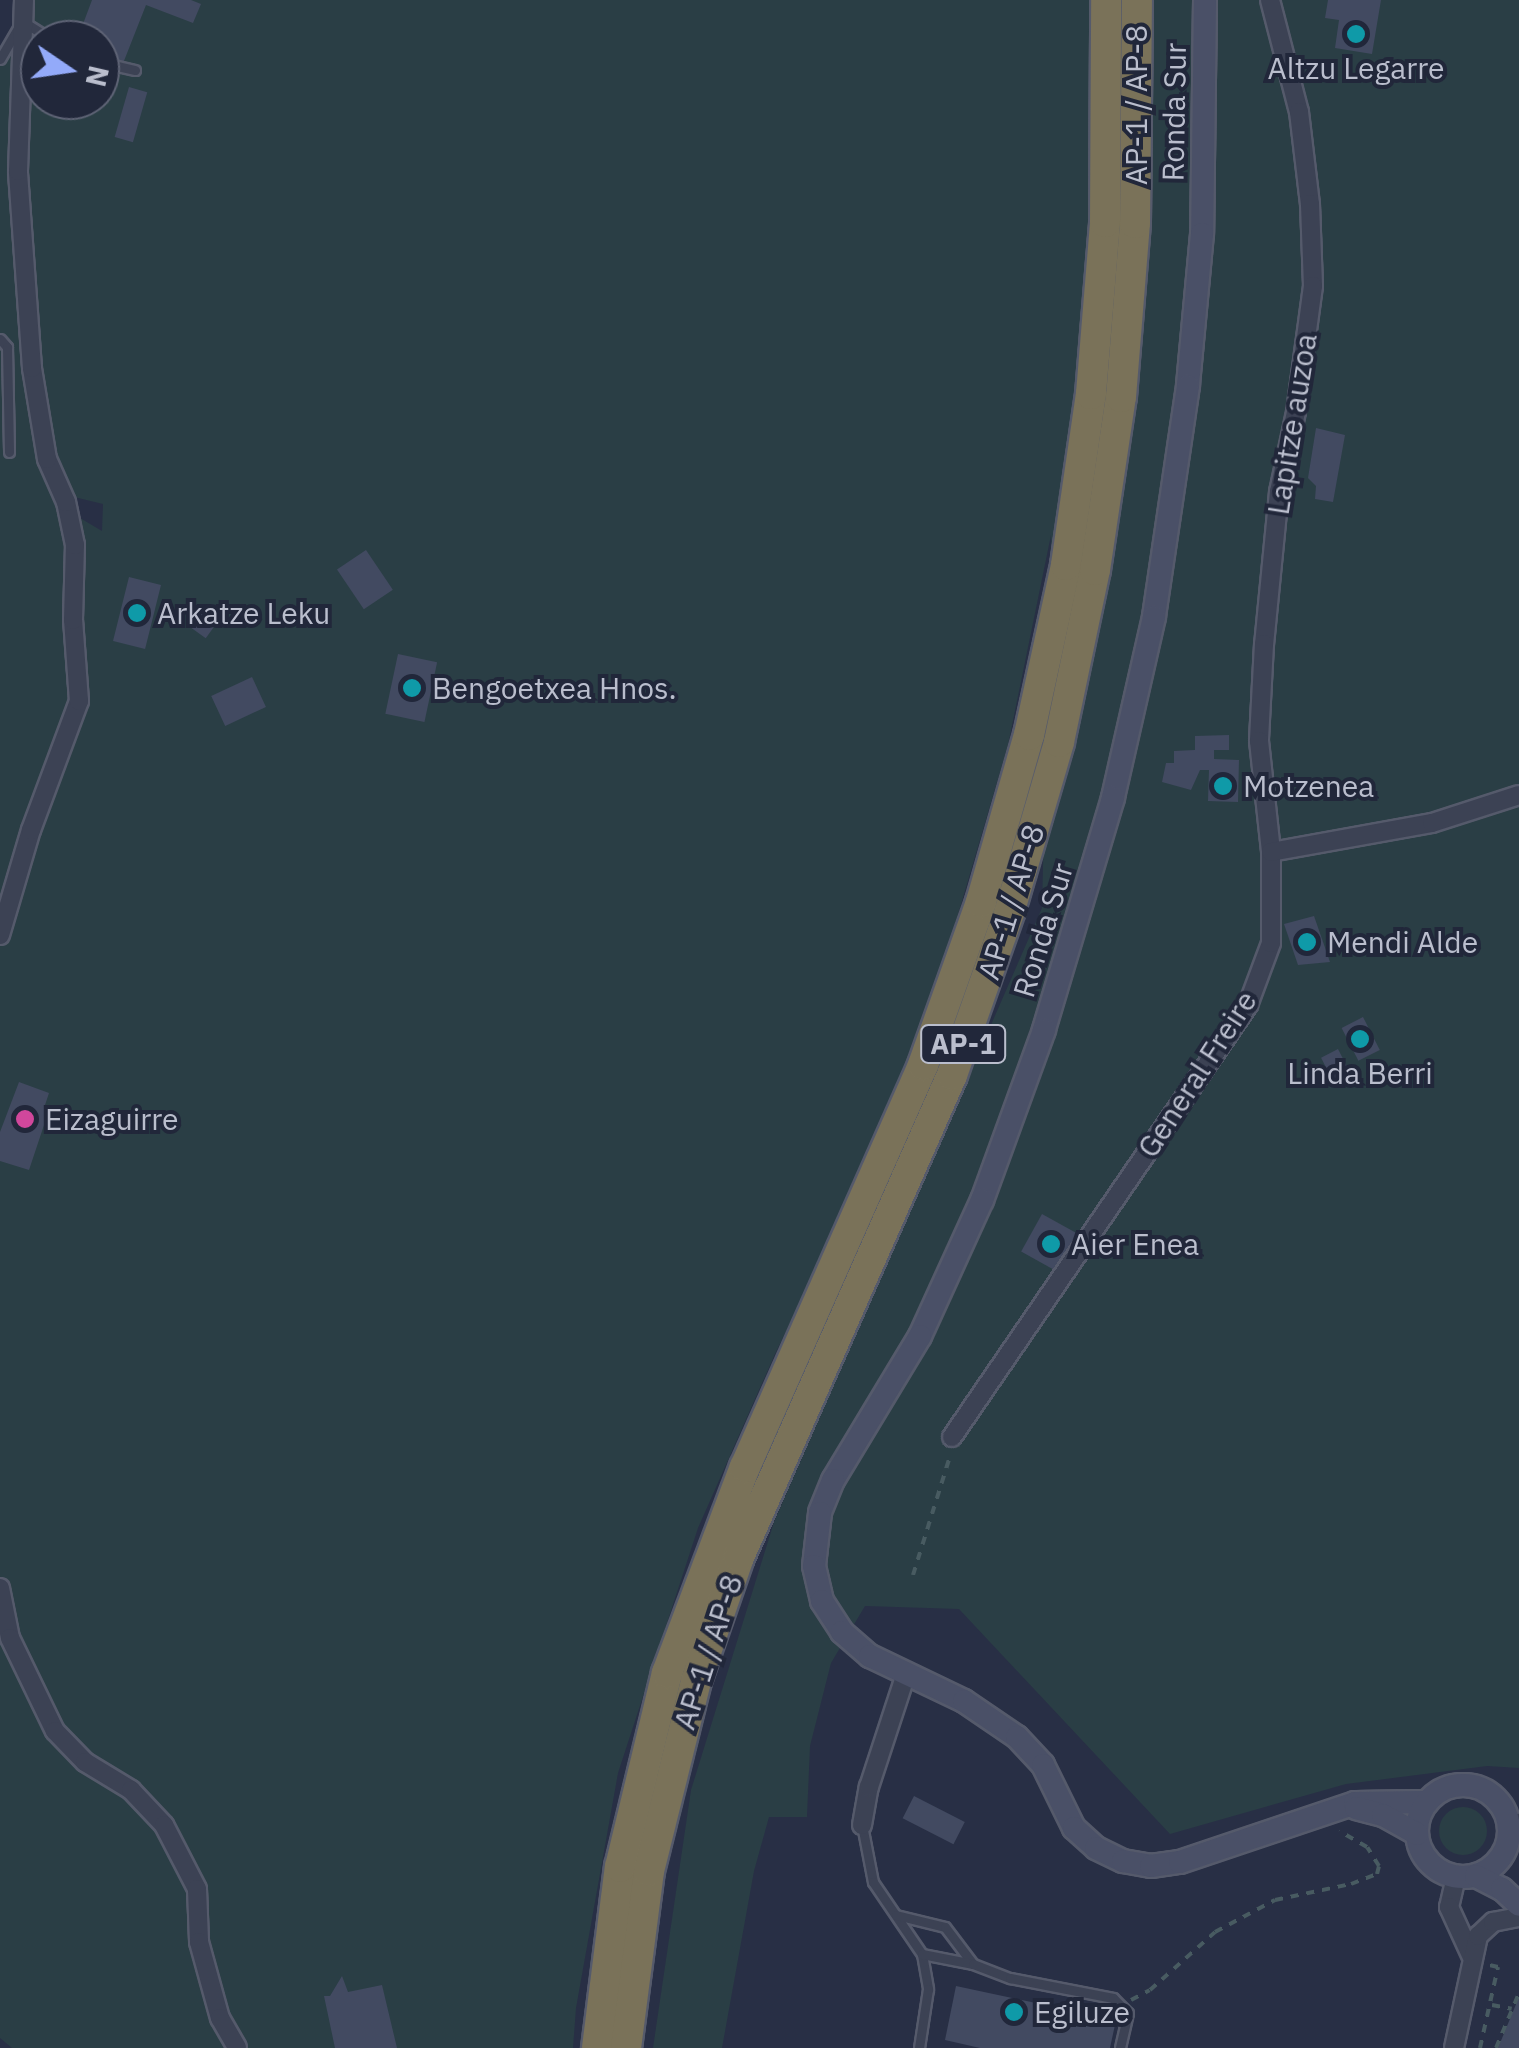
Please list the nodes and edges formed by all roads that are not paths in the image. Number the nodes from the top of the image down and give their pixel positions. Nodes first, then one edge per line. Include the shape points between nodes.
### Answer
1 (1106, 0) edge
2 (1136, 0) edge
3 (1205, 0) edge
4 (1270, 0) edge
5 (20, 25) edge
6 (0, 59) edge
7 (120, 67) edge
8 (135, 70) dead end
9 (20, 97) edge
10 (0, 339) edge
11 (8, 452) dead end
12 (1519, 794) edge
13 (1271, 852) junction
14 (0, 935) edge
15 (952, 1437) road end
16 (0, 1588) edge
17 (906, 1674) junction
18 (1427, 1802) junction
19 (1337, 1817) junction
20 (862, 1825) joint
21 (1417, 1834) junction
22 (1511, 1837) edge
23 (1466, 1876) junction
24 (1514, 1900) edge
25 (896, 1915) junction
26 (1519, 1917) edge
27 (922, 1954) junction
28 (1478, 1954) junction
29 (973, 1964) junction
30 (237, 2048) edge
31 (596, 2048) edge
32 (626, 2048) edge
33 (918, 2048) edge
34 (1120, 2048) edge
35 (1454, 2048) edge

1 - 31 highway, AP-1 / AP-8 / AP-1 via 1105,222 1091,394 1066,566 1029,735 981,902 923,1065 746,1466 667,1673 620,1866
2 - 32 highway, AP-1 / AP-8 / AP-1 via 1135,222 1121,397 1096,570 1059,742 952,1074 740,1557 696,1681 649,1871
3 - 17 main road, Ronda Sur via 1202,234 1188,386 1154,617 1113,798 1044,1030 964,1246 920,1336 832,1480 816,1530 814,1566 831,1618 856,1645
4 - 13 street, Lapitze auzoa via 1299,112 1313,286 1279,492 1264,644 1260,741
5 - 6 lane
7 - 8 lane
9 - 14 street via 18,172 32,368 47,459 75,545 79,701
10 - 11 lane via 7,346
12 - 13 street via 1432,822
13 - 15 street, General Freire via 1271,943 1248,1005
16 - 30 street via 10,1638 55,1731 86,1762 131,1790 164,1826 197,1889 199,1942 220,2018
17 - 19 main road, Ronda Sur via 964,1701 1017,1737 1043,1765 1074,1828 1123,1861 1180,1862
17 - 20 street
18 - 19 main road, Ronda Sur via 1369,1800
18 - 21 main road
18 - 22 main road via 1458,1785 1482,1789 1500,1804
19 - 21 main road via 1382,1816
20 - 25 lane via 874,1882
21 - 23 main road via 1429,1862
22 - 23 main road via 1493,1866
22 - 24 main road via 1504,1873
23 - 24 main road
23 - 28 street via 1449,1907
25 - 27 lane
25 - 29 lane via 945,1927
26 - 28 street via 1485,1928
27 - 29 lane
27 - 33 lane via 928,1990
28 - 35 street
29 - 34 lane via 1113,1998 1128,2013

